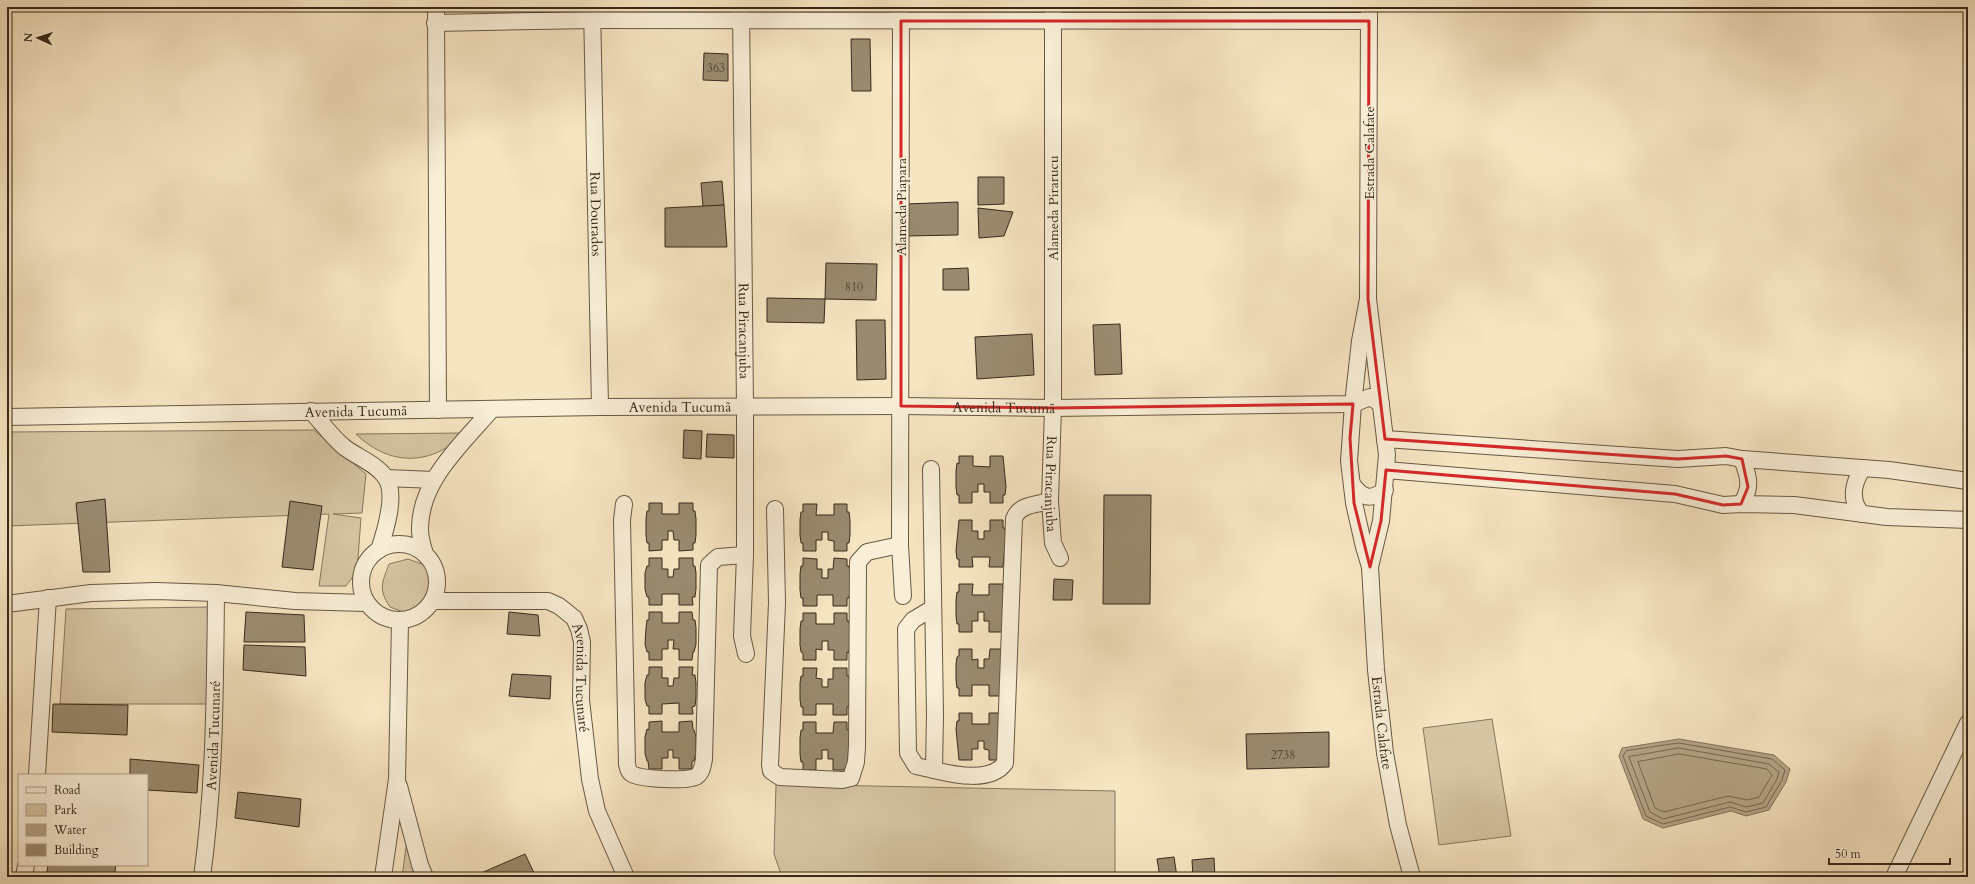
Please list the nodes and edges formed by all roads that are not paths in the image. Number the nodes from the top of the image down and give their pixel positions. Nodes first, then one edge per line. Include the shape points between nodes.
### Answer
1 (436, 7) edge
2 (592, 13) edge
3 (740, 13) edge
4 (901, 14) edge
5 (1052, 14) edge
6 (1369, 14) edge
7 (436, 23) junction
8 (1368, 299) junction
9 (1353, 404) junction
10 (1381, 404) junction
11 (901, 406) junction
12 (600, 407) junction
13 (745, 408) junction
14 (1053, 408) junction
15 (492, 409) junction
16 (438, 410) junction
17 (311, 411) junction
18 (7, 417) edge
19 (1385, 439) junction
20 (1742, 459) junction
21 (1863, 468) junction
22 (931, 469) dead end
23 (1386, 470) junction
24 (386, 478) junction
25 (434, 480) junction
26 (1968, 481) edge
27 (1352, 484) junction
28 (1385, 490) junction
29 (1050, 501) junction
30 (624, 504) dead end
31 (1741, 504) junction
32 (776, 509) dead end
33 (1862, 514) junction
34 (1968, 520) edge
35 (900, 545) junction
36 (379, 550) junction
37 (425, 554) junction
38 (745, 555) junction
39 (1060, 558) dead end
40 (1370, 566) junction
41 (216, 593) junction
42 (903, 596) dead end
43 (48, 598) junction
44 (433, 601) junction
45 (366, 603) junction
46 (7, 604) edge
47 (933, 608) junction
48 (400, 621) junction
49 (746, 654) dead end
50 (1968, 723) edge
51 (934, 770) junction
52 (37, 774) edge
53 (397, 779) junction
54 (26, 866) edge
55 (24, 877) edge
56 (202, 877) edge
57 (383, 877) edge
58 (424, 877) edge
59 (626, 877) edge
60 (1412, 877) edge
61 (1894, 877) edge

1 - 7 street
2 - 3 street
2 - 7 street
2 - 12 street, Rua Dourados
3 - 4 street
3 - 13 street, Rua Piracanjuba
4 - 5 street
4 - 11 street, Alameda Piapara
5 - 6 street
5 - 14 street, Alameda Pirarucu
6 - 8 street, Estrada Calafate
7 - 16 street
8 - 9 street, Estrada Calafate
8 - 10 street, Estrada Calafate
9 - 10 street, Avenida Tucumã via 1370,397
9 - 14 street, Avenida Tucumã
9 - 27 street, Estrada Calafate via 1349,461
10 - 19 street, Estrada Calafate
11 - 13 street, Avenida Tucumã
11 - 14 street, Avenida Tucumã
11 - 35 street, Alameda Piapara
12 - 13 street, Avenida Tucumã
12 - 15 street, Avenida Tucumã
13 - 38 street, Rua Piracanjuba
14 - 29 street, Rua Piracanjuba
15 - 16 street, Avenida Tucumã
15 - 25 street
16 - 17 street, Avenida Tucumã
17 - 18 street, Avenida Tucumã
17 - 24 street via 345,447
19 - 20 street via 1678,459 1726,456
19 - 23 street, Estrada Calafate
20 - 21 street
20 - 31 street via 1748,487 1747,495
21 - 26 street
21 - 33 street via 1856,480 1854,493 1856,508
22 - 47 street
23 - 28 street, Estrada Calafate
23 - 31 street via 1675,494 1723,506
24 - 25 street
24 - 36 street via 390,491 389,514
25 - 37 street via 422,513 420,531
27 - 28 street via 1357,492 1367,496 1377,496
27 - 40 street, Estrada Calafate via 1359,529
28 - 40 street, Estrada Calafate via 1381,521
29 - 39 street, Rua Piracanjuba via 1053,544
29 - 51 street via 1021,508 1016,512 1014,519 1005,763 1001,769 979,775
30 - 38 street via 622,520 627,764 633,775 691,779 702,770 710,565 718,557
31 - 33 street via 1794,506
32 - 35 street via 777,609 770,765 771,771 780,777 842,780 851,778 857,747 858,562 867,552
33 - 34 street
35 - 42 street, Alameda Piapara
36 - 37 street via 398,544 412,547
36 - 45 street via 371,556 362,574 361,584
37 - 44 street via 436,576
38 - 49 street, Rua Piracanjuba via 742,636
40 - 60 street, Estrada Calafate via 1376,670 1385,753 1398,825
41 - 43 street via 156,591 91,593
41 - 45 street via 295,601
41 - 56 street, Avenida Tucunaré via 215,736
43 - 46 street
43 - 52 street
44 - 48 street via 419,615
44 - 59 street, Avenida Tucunaré via 548,601 560,606 574,618 582,642 581,700 590,779 597,811
45 - 48 street via 381,616
47 - 51 street
47 - 51 street via 913,620 906,629 908,753 916,766
48 - 53 street
50 - 61 street
53 - 57 street
53 - 58 street
54 - 55 street

